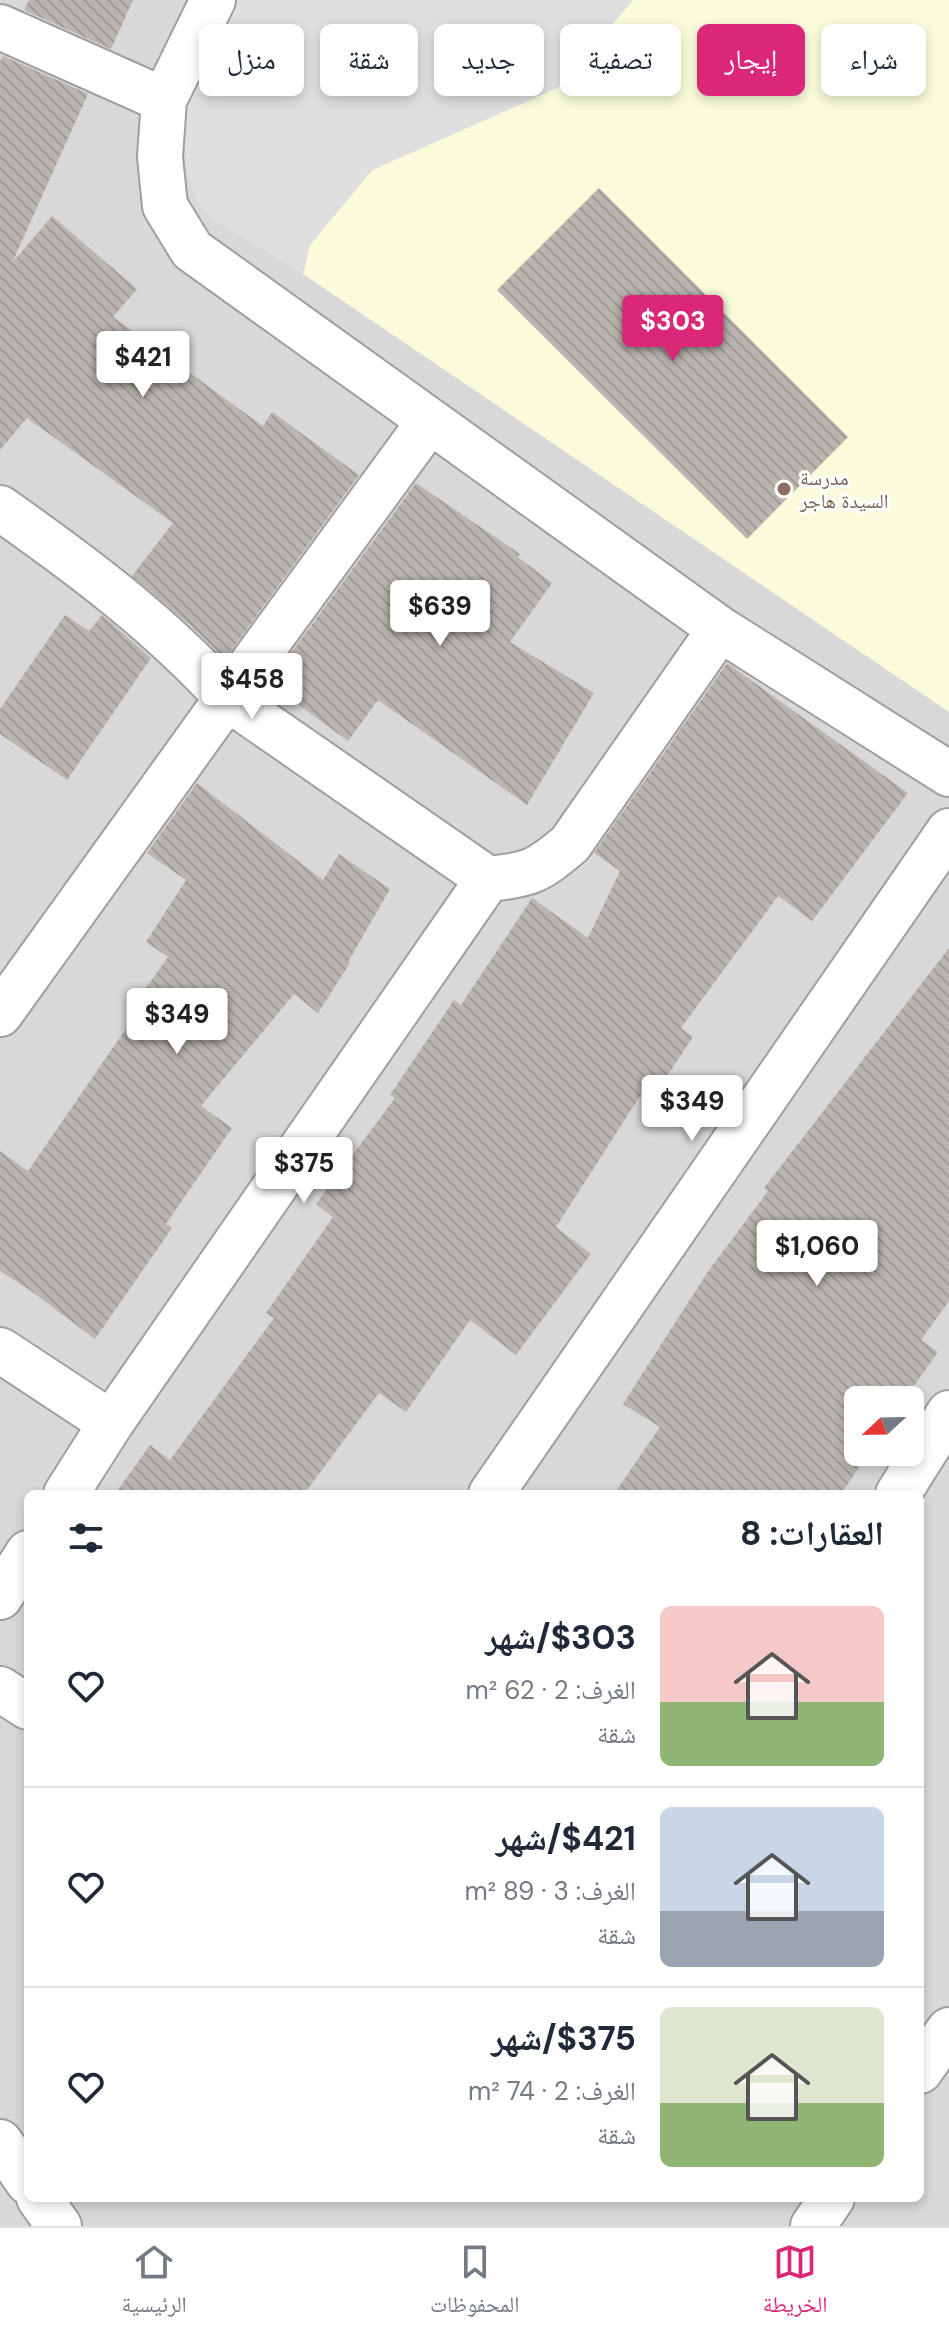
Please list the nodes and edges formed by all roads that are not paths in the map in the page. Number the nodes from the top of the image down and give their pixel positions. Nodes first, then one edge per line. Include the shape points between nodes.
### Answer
1 (213, 0) edge
2 (0, 27) edge
3 (164, 100) junction
4 (429, 422) junction
5 (0, 508) edge
6 (720, 629) junction
7 (227, 698) junction
8 (949, 774) edge
9 (949, 831) edge
10 (488, 879) junction
11 (13, 970) edge
12 (0, 1014) edge
13 (0, 1350) edge
14 (949, 1413) edge
15 (111, 1423) junction
16 (69, 1490) edge
17 (494, 1490) edge
18 (901, 1490) edge
19 (24, 1559) edge
20 (0, 1597) edge
21 (0, 1689) edge
22 (24, 1704) edge
23 (949, 2030) edge
24 (924, 2064) edge
25 (924, 2073) edge
26 (949, 2089) edge
27 (0, 2142) edge
28 (24, 2176) edge
29 (42, 2202) edge
30 (829, 2202) edge
31 (59, 2226) edge
32 (813, 2226) edge

1 - 3 street
2 - 3 street
3 - 4 street via 160,157 165,206 192,250
4 - 6 street
4 - 7 street
5 - 7 street via 75,560 163,633
6 - 8 street
6 - 10 street via 570,844 544,866
7 - 10 street
7 - 11 street
9 - 17 street
10 - 15 street
11 - 12 street
13 - 15 street
14 - 18 street
15 - 16 street
19 - 20 street
21 - 22 street
23 - 24 street
25 - 26 street
27 - 28 street
29 - 31 street
30 - 32 street

